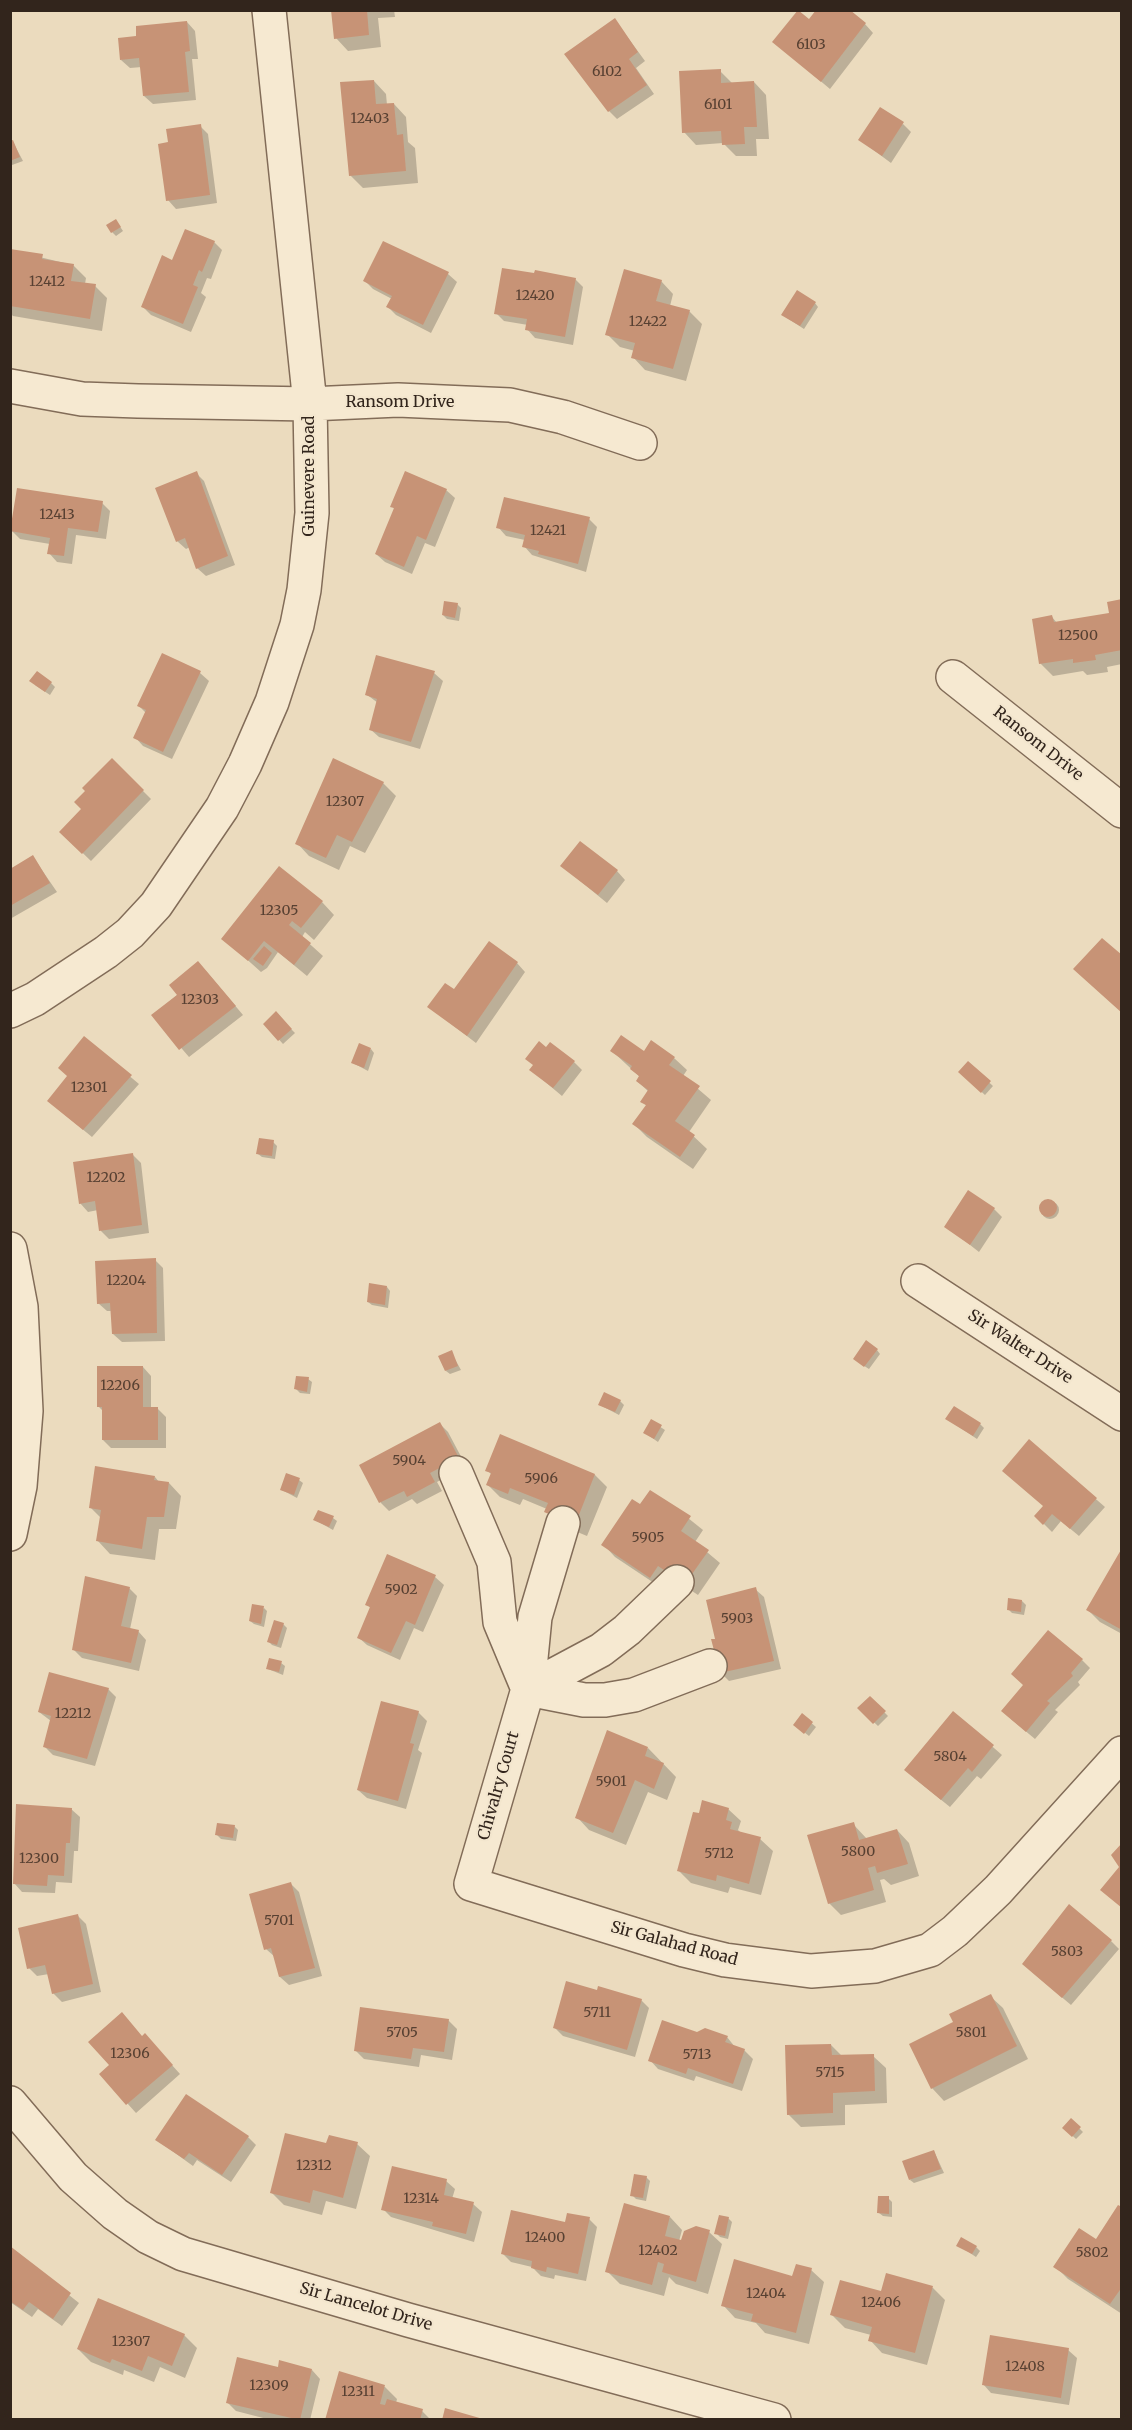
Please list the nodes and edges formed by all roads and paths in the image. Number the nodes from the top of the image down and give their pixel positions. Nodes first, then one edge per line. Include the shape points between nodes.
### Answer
1 (269, 10) edge
2 (10, 386) edge
3 (310, 404) junction
4 (640, 443) dead end
5 (953, 677) dead end
6 (1118, 800) edge
7 (10, 1011) edge
8 (10, 1250) edge
9 (918, 1281) dead end
10 (1122, 1414) edge
11 (456, 1473) dead end
12 (563, 1524) dead end
13 (10, 1534) edge
14 (677, 1582) dead end
15 (710, 1666) dead end
16 (528, 1689) junction
17 (1122, 1753) edge
18 (471, 1884) joint
19 (10, 2103) edge
20 (774, 2420) edge

1 - 3 street, Guinevere Road
2 - 3 street, Ransom Drive via 82,399
3 - 4 street, Ransom Drive via 398,400 510,405 563,417
3 - 7 street, Guinevere Road via 312,513 304,590 288,657 245,764 222,808 178,873 130,933 74,975
5 - 6 street, Ransom Drive
8 - 13 street via 21,1307 26,1411 20,1486
9 - 10 street, Sir Walter Drive
11 - 16 street via 494,1562 500,1622
12 - 16 street, Chivalry Court via 535,1617
14 - 16 street via 602,1650
15 - 16 street via 634,1695 605,1700
16 - 18 street, Chivalry Court
17 - 18 street, Sir Galahad Road via 998,1890 955,1931 930,1950 875,1966 811,1971 725,1959
19 - 20 street, Sir Lancelot Drive via 74,2177 115,2214 148,2237 183,2254

